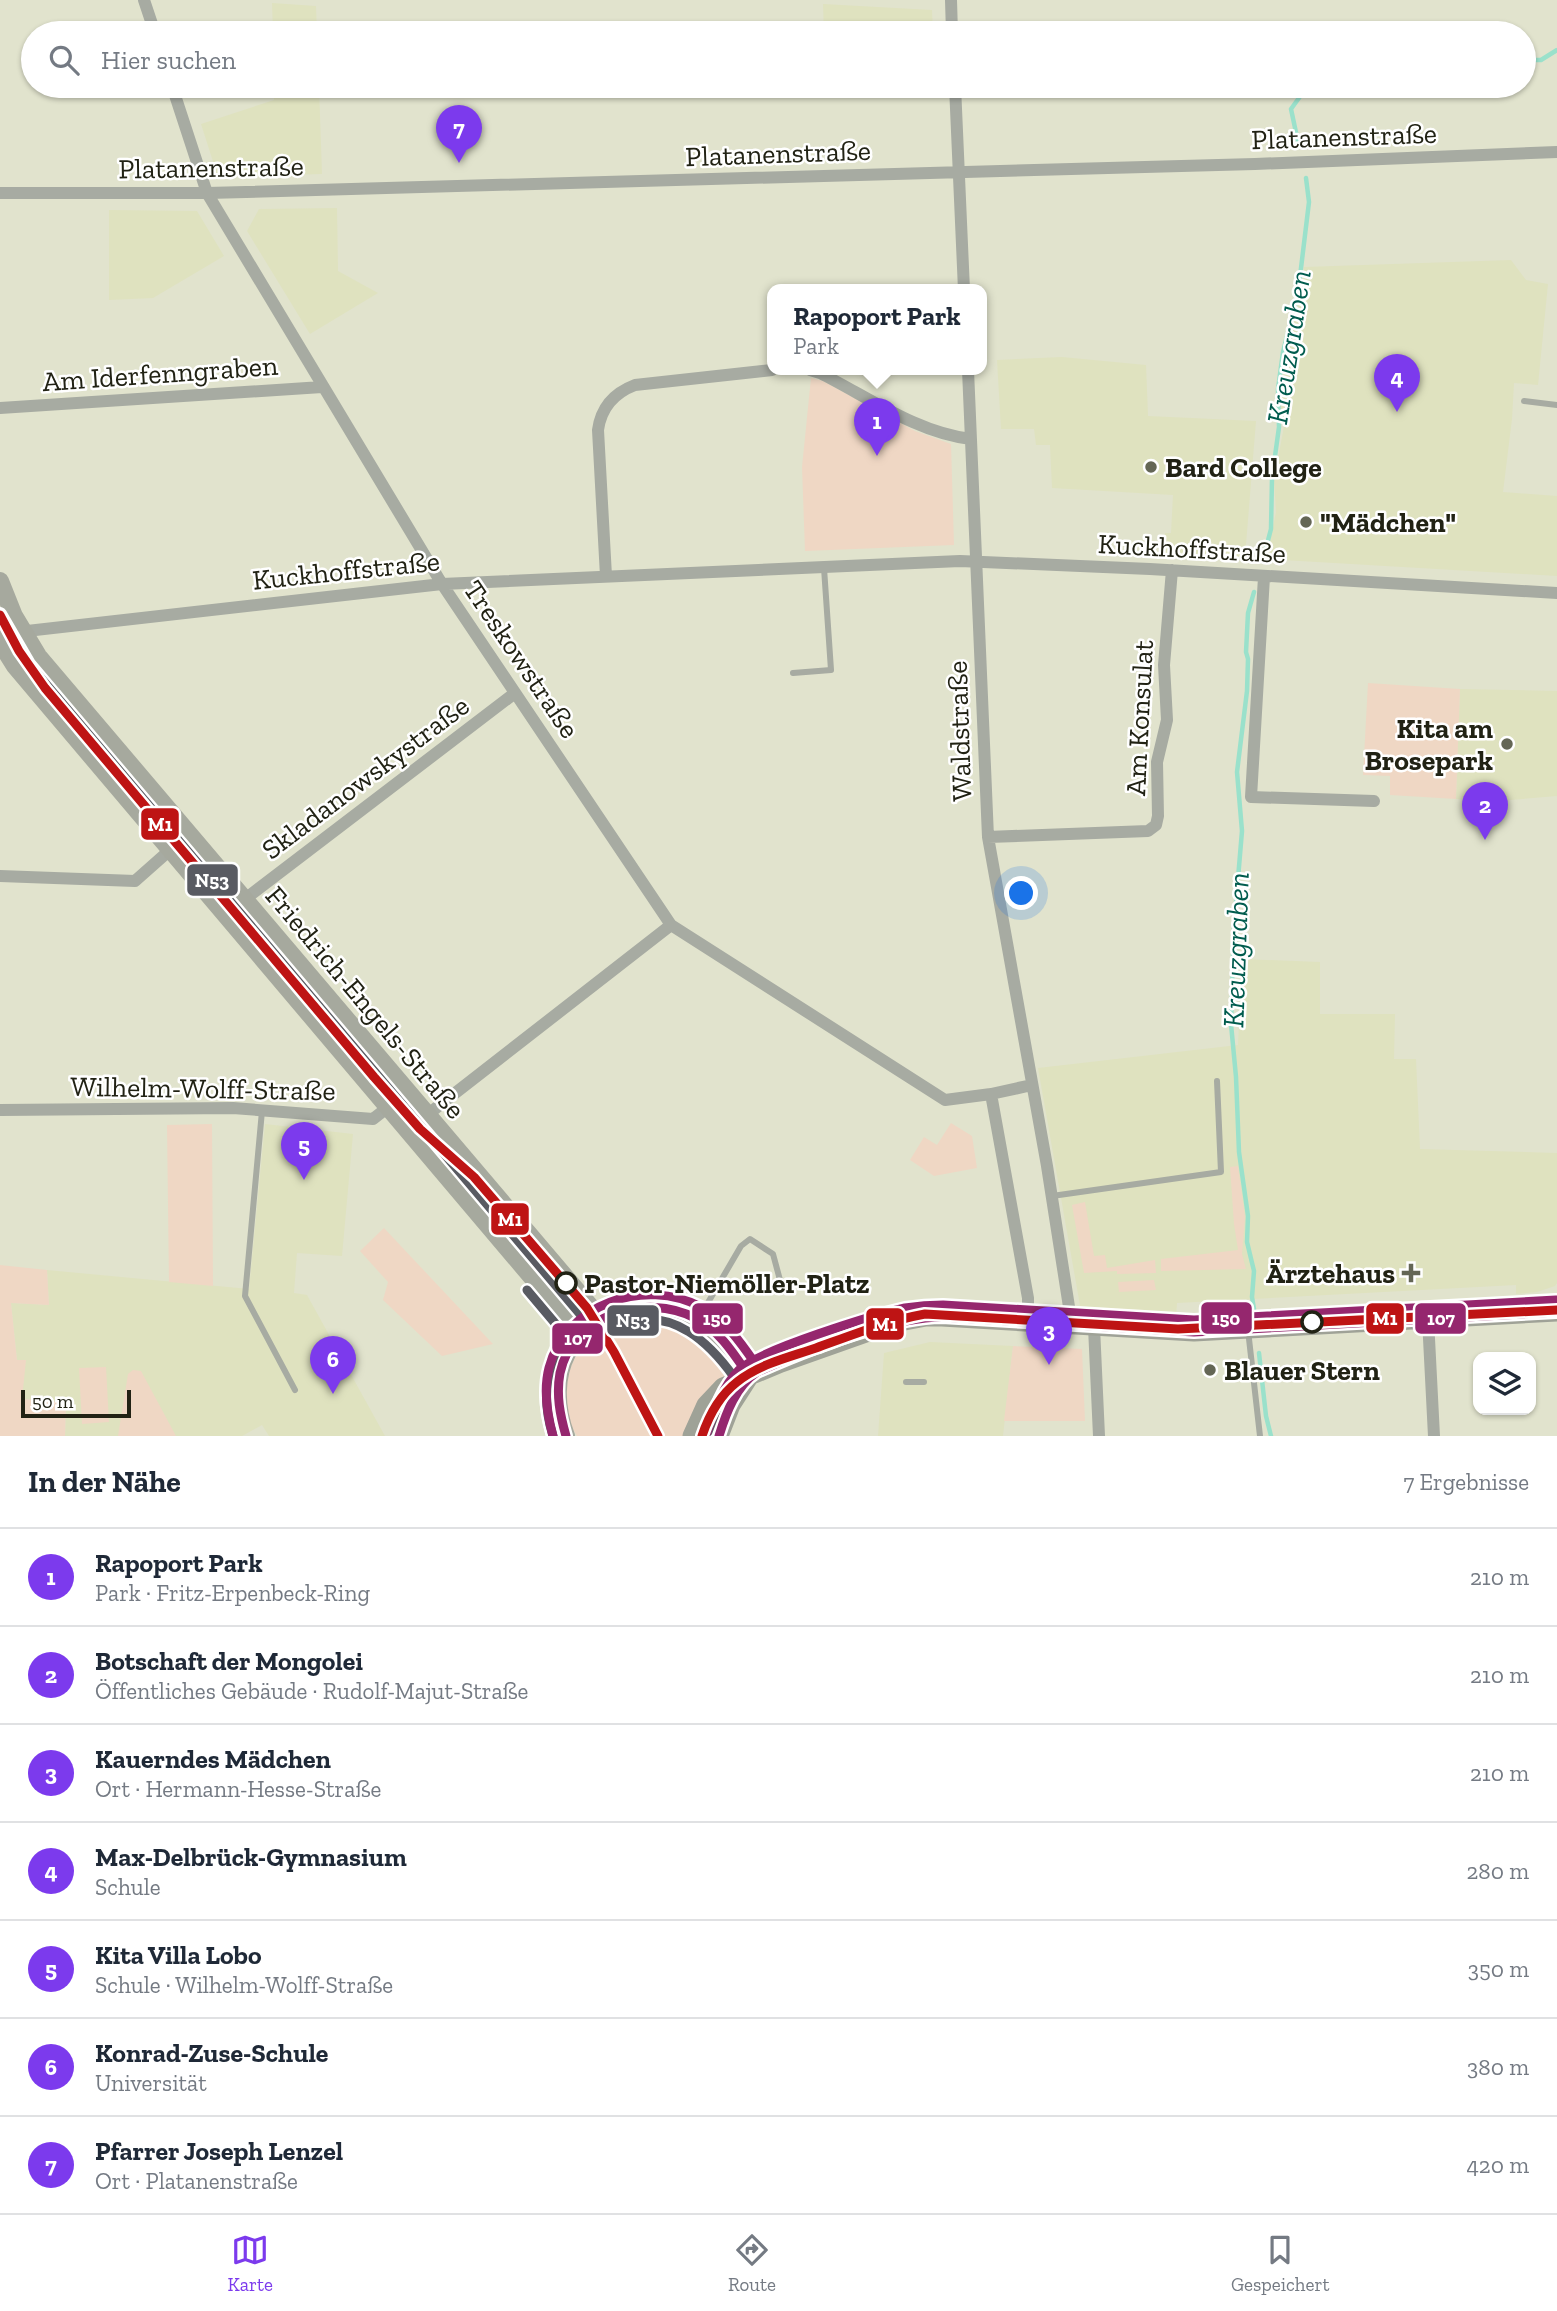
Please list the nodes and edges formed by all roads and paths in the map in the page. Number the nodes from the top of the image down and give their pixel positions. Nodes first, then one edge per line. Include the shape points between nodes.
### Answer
1 (144, 0) edge
2 (951, 0) edge
3 (151, 21) edge
4 (952, 21) edge
5 (176, 98) edge
6 (955, 98) edge
7 (1557, 152) edge
8 (958, 172) junction
9 (0, 192) edge
10 (207, 193) junction
11 (964, 284) edge
12 (767, 371) edge
13 (824, 375) edge
14 (968, 375) edge
15 (322, 387) junction
16 (1524, 401) dead end
17 (1557, 405) edge
18 (0, 408) edge
19 (971, 439) junction
20 (976, 561) junction
21 (824, 568) junction
22 (1172, 570) junction
23 (606, 576) junction
24 (1264, 577) junction
25 (0, 581) edge
26 (442, 584) junction
27 (1557, 593) edge
28 (23, 632) junction
29 (0, 634) edge
30 (0, 642) edge
31 (793, 673) dead end
32 (516, 693) junction
33 (1374, 801) dead end
34 (988, 837) junction
35 (170, 850) junction
36 (0, 876) edge
37 (245, 899) junction
38 (671, 925) junction
39 (1217, 1081) dead end
40 (1032, 1085) junction
41 (991, 1094) junction
42 (387, 1108) junction
43 (262, 1109) junction
44 (0, 1110) edge
45 (427, 1115) junction
46 (1052, 1196) junction
47 (780, 1280) dead end
48 (1557, 1312) edge
49 (600, 1318) junction
50 (1428, 1319) junction
51 (698, 1320) junction
52 (1028, 1323) junction
53 (1072, 1326) junction
54 (1094, 1327) junction
55 (1248, 1329) junction
56 (580, 1334) junction
57 (749, 1377) junction
58 (906, 1382) dead end
59 (924, 1382) dead end
60 (295, 1390) dead end
61 (566, 1436) edge
62 (692, 1436) edge
63 (719, 1436) edge
64 (1100, 1436) edge
65 (1260, 1436) edge
66 (1434, 1436) edge

1 - 3 street
2 - 4 street
5 - 10 street, Treskowstraße
6 - 8 street
7 - 8 street, Platanenstraße
8 - 10 street, Platanenstraße
8 - 11 street
9 - 10 street, Platanenstraße
10 - 15 street, Treskowstraße
12 - 23 street via 635,385 607,404 598,430
13 - 19 street via 932,430
14 - 19 street, Waldstraße
15 - 18 street, Am Iderfenngraben
15 - 26 street, Treskowstraße
16 - 17 lane
19 - 20 street, Waldstraße
20 - 21 street, Kuckhoffstraße
20 - 22 street, Kuckhoffstraße
20 - 34 street, Waldstraße
21 - 23 street, Kuckhoffstraße
21 - 31 lane via 831,670
22 - 24 street, Kuckhoffstraße
22 - 34 street, Am Konsulat via 1164,665 1167,720 1157,762 1156,825 1148,831
23 - 26 street, Kuckhoffstraße
24 - 27 street, Kuckhoffstraße
24 - 33 street via 1251,796
25 - 28 main road, Friedrich-Engels-Straße
26 - 28 street, Kuckhoffstraße
26 - 32 street, Treskowstraße
28 - 29 street, Kuckhoffstraße
28 - 37 main road, Friedrich-Engels-Straße via 38,656
30 - 35 main road, Friedrich-Engels-Straße via 15,666
32 - 37 street, Skladanowskystraße
32 - 38 street, Treskowstraße
34 - 40 street, Waldstraße
35 - 36 street via 135,881
35 - 42 main road, Friedrich-Engels-Straße
37 - 45 main road, Friedrich-Engels-Straße
38 - 41 street, Treskowstraße via 945,1100
38 - 45 street
39 - 46 lane via 1222,1172
40 - 41 street
40 - 46 street, Waldstraße
41 - 52 street via 1028,1297
42 - 43 street, Wilhelm-Wolff-Straße via 373,1119
42 - 45 street, Wilhelm-Wolff-Straße
42 - 56 main road, Friedrich-Engels-Straße
43 - 44 street, Wilhelm-Wolff-Straße
43 - 60 lane via 245,1297
45 - 49 main road, Friedrich-Engels-Straße
46 - 53 street, Waldstraße
47 - 51 lane via 774,1254 750,1239 741,1246
48 - 50 main road
49 - 51 main road via 651,1307
49 - 56 main road
50 - 55 main road
50 - 66 street
51 - 57 main road via 720,1338
52 - 53 main road
52 - 57 main road via 942,1317 908,1320
53 - 54 main road
54 - 55 main road via 1186,1332
54 - 64 street
55 - 65 lane
56 - 61 main road via 562,1365 558,1385 558,1412
57 - 62 main road via 713,1395
57 - 63 main road
58 - 59 lane

